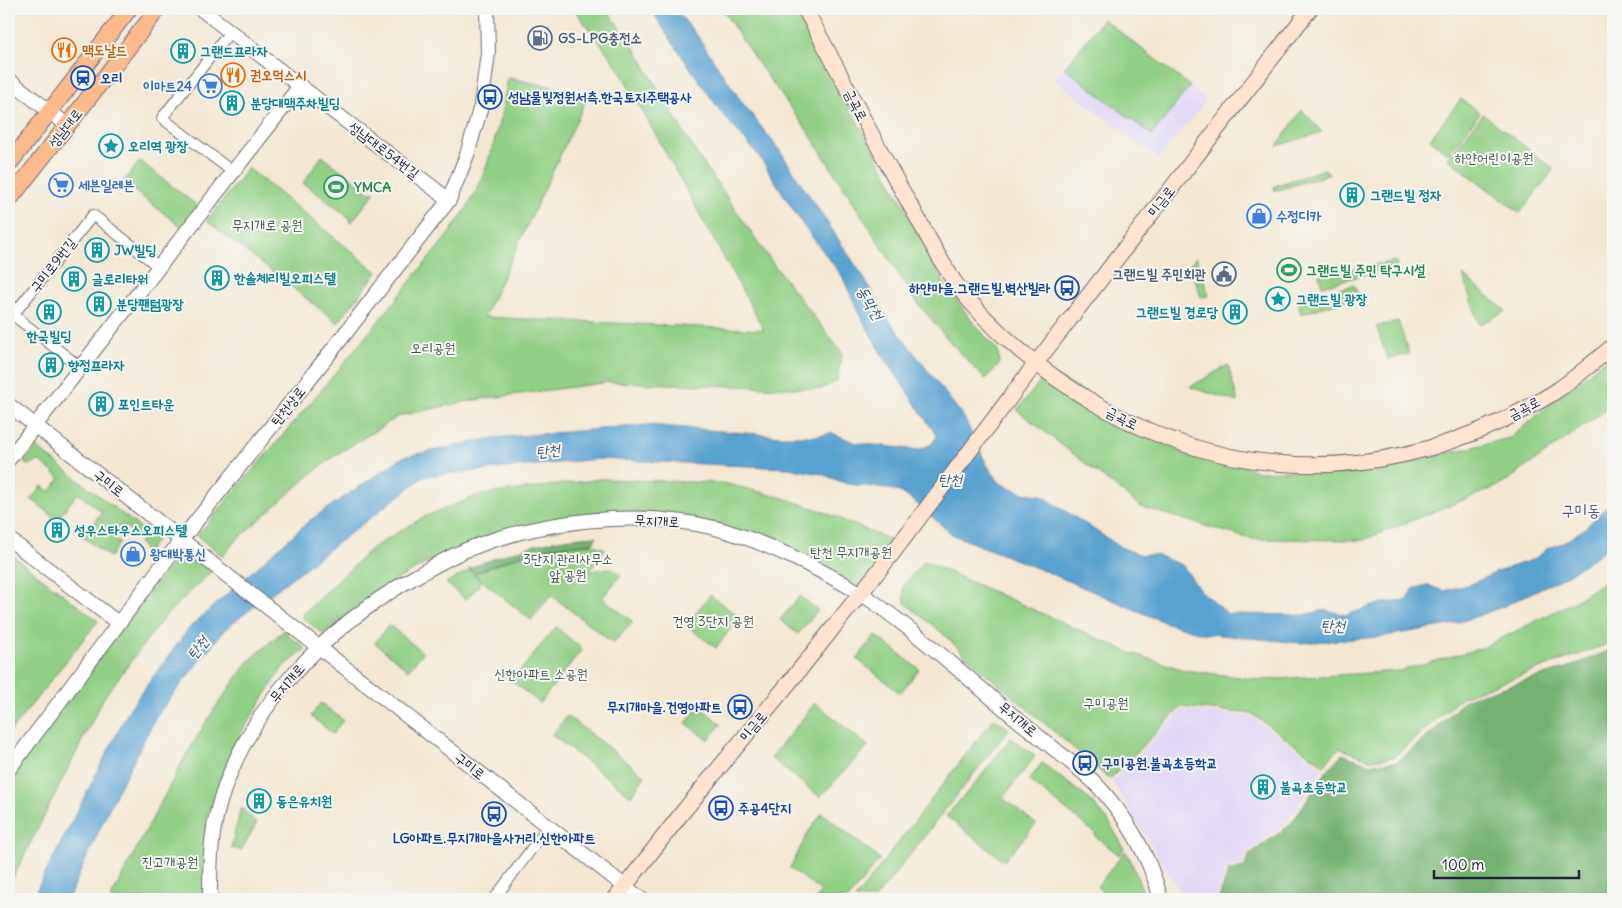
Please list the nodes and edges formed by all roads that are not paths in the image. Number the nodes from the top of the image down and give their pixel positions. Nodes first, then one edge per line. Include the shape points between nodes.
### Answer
1 (130, 9) edge
2 (158, 9) edge
3 (201, 9) edge
4 (487, 9) edge
5 (805, 9) edge
6 (1310, 9) edge
7 (230, 32) junction
8 (9, 80) edge
9 (300, 86) junction
10 (50, 112) junction
11 (67, 125) junction
12 (9, 164) edge
13 (233, 172) junction
14 (9, 200) edge
15 (449, 200) junction
16 (159, 267) junction
17 (1613, 346) edge
18 (1036, 364) junction
19 (80, 367) junction
20 (9, 405) edge
21 (35, 425) junction
22 (9, 459) edge
23 (9, 539) edge
24 (182, 539) junction
25 (861, 593) junction
26 (118, 623) junction
27 (319, 647) junction
28 (9, 769) edge
29 (548, 827) junction
30 (625, 886) junction
31 (210, 899) edge
32 (494, 899) edge
33 (615, 899) edge
34 (641, 899) edge
35 (1161, 899) edge

1 - 10 main road, 성남대로
2 - 11 main road, 성남대로
3 - 7 street, 성남대로54번길
4 - 15 street, 탄천상로 via 488,53 480,106
5 - 18 main road, 금곡로 via 892,173 956,284 993,326
6 - 18 main road, 미금로
7 - 9 street, 성남대로54번길
7 - 13 street via 162,118
8 - 10 street
9 - 13 street
9 - 15 street, 성남대로54번길
10 - 11 street
10 - 12 main road, 성남대로
11 - 14 main road, 성남대로
13 - 16 street
15 - 24 street, 탄천상로
16 - 19 street
16 - 19 street, 구미로9번길 via 93,215 13,315
17 - 18 main road, 금곡로 via 1559,389 1473,433 1369,462 1326,464 1240,459 1176,442 1110,412 1071,390
18 - 25 main road, 미금로
19 - 21 street
20 - 21 street, 구미로
21 - 22 street
21 - 24 street, 구미로
23 - 26 street
24 - 26 street, 탄천상로
24 - 27 street, 구미로
25 - 27 street, 무지개로 via 752,541 686,522 629,519 560,524 486,542 442,561 360,613
25 - 30 main road, 미금로
25 - 35 street, 무지개로 via 948,660 1094,782 1113,803 1136,838 1148,860
26 - 28 street, 탄천상로
27 - 29 street, 구미로
27 - 31 street, 무지개로 via 274,698 233,768 216,817 211,845
29 - 30 street, 구미로
29 - 32 street
30 - 33 main road, 미금로
30 - 34 street, 구미로

